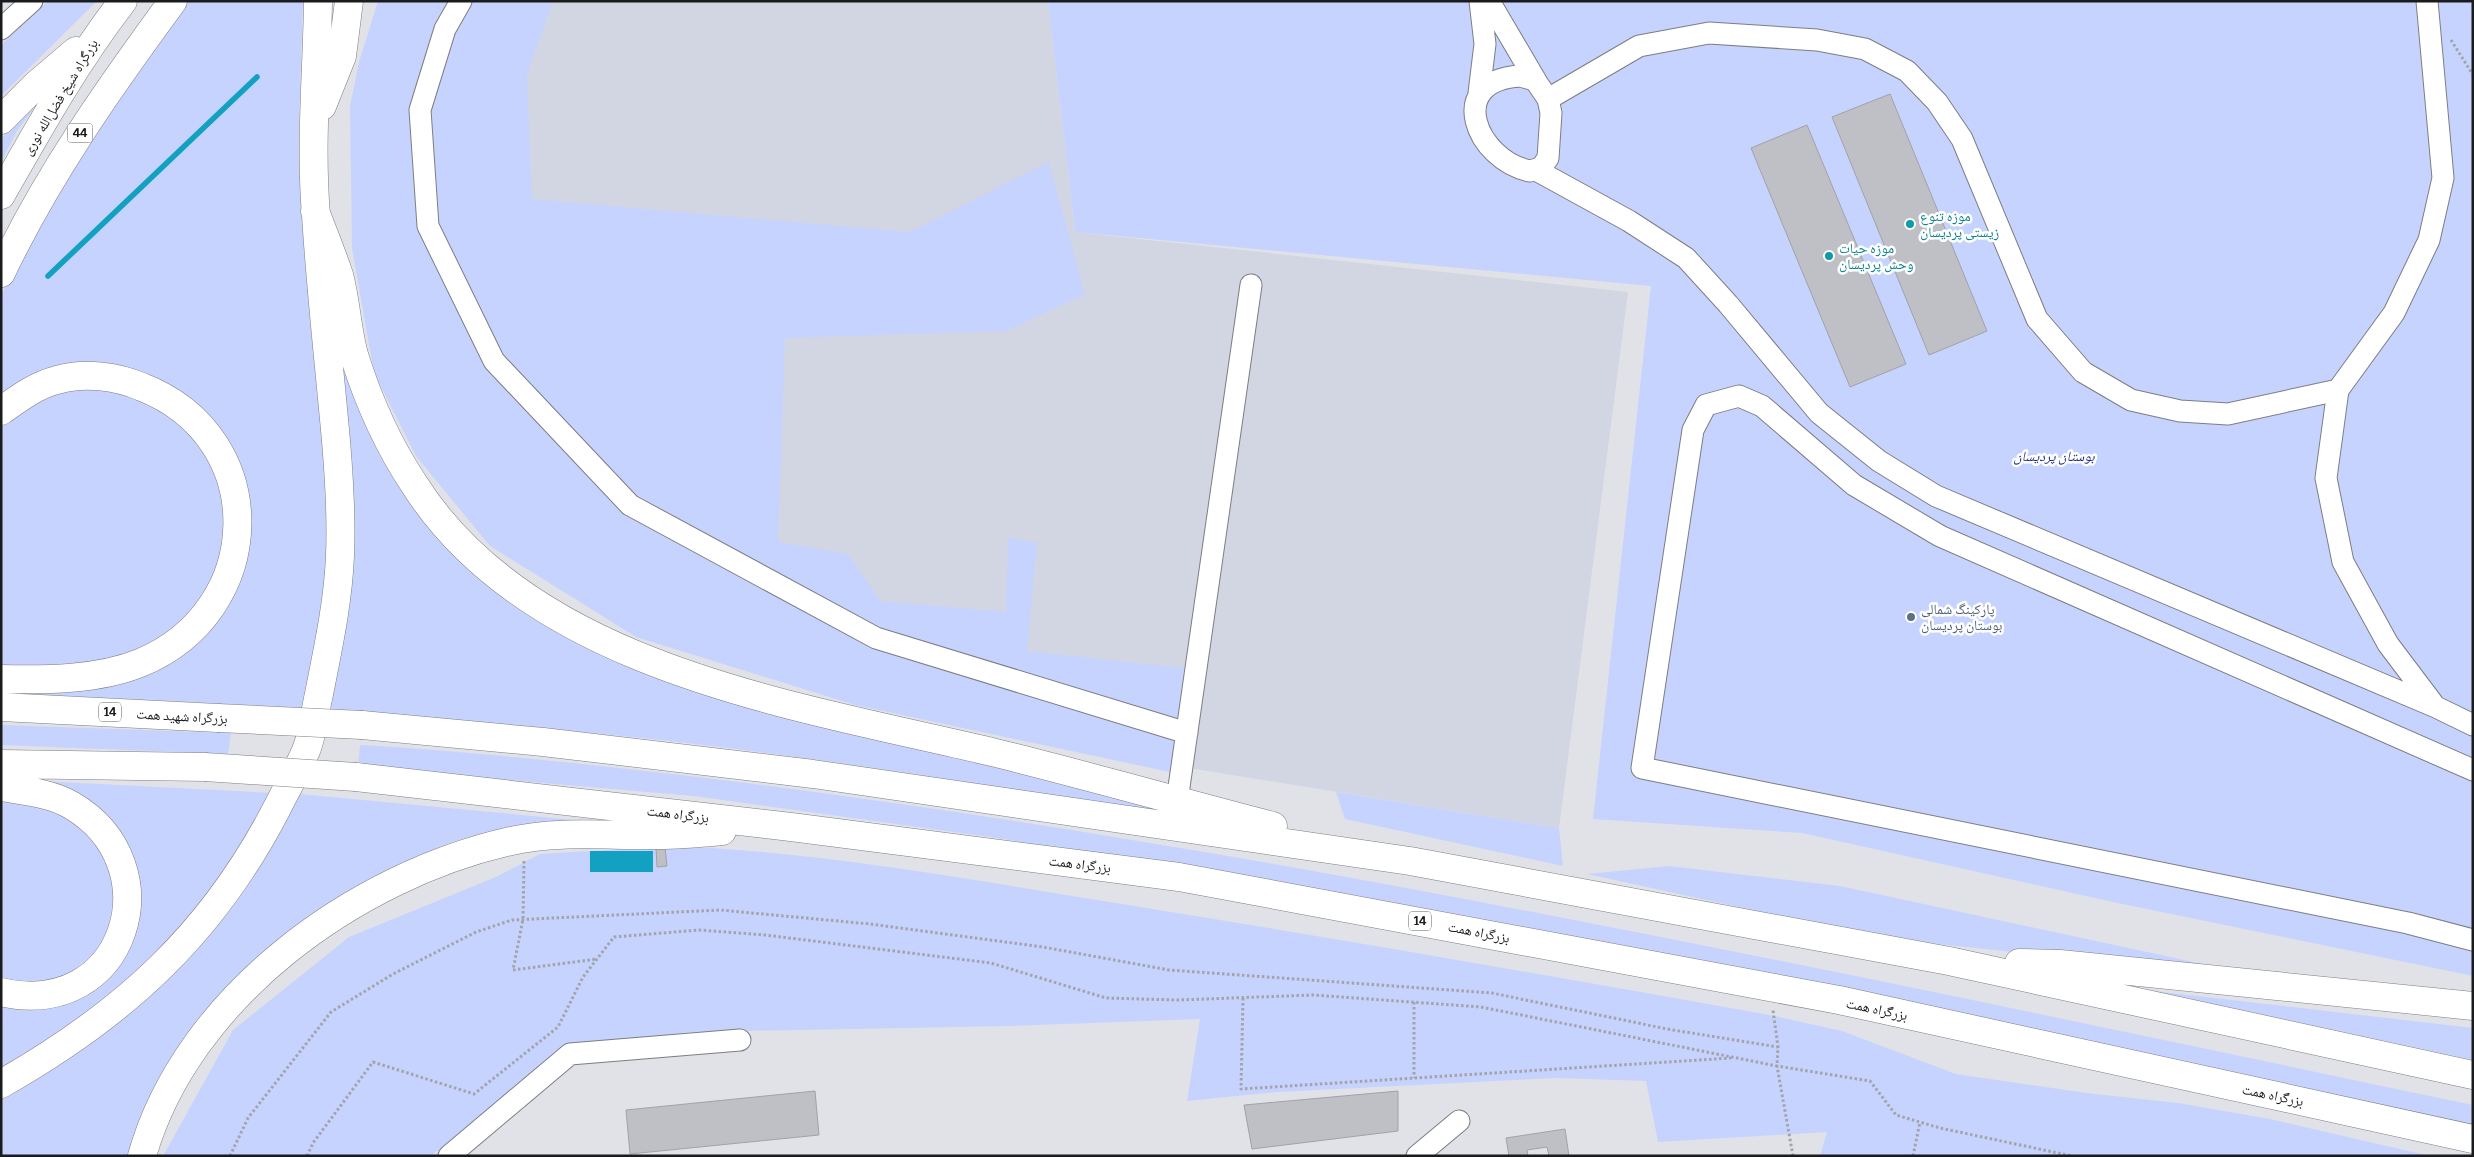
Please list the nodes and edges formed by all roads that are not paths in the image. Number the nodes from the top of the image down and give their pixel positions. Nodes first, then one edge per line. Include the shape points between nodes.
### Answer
1 (32, 1) edge
2 (123, 1) edge
3 (173, 1) edge
4 (318, 1) edge
5 (349, 1) edge
6 (461, 1) edge
7 (1480, 1) edge
8 (1488, 1) edge
9 (2427, 1) edge
10 (1, 29) edge
11 (98, 33) junction
12 (1478, 93) junction
13 (1545, 95) junction
14 (1, 120) edge
15 (314, 124) junction
16 (1536, 170) junction
17 (1, 195) edge
18 (315, 211) junction
19 (1, 273) edge
20 (1251, 285) dead end
21 (2338, 390) junction
22 (1, 411) edge
23 (1, 679) edge
24 (1, 707) edge
25 (2436, 707) junction
26 (2473, 725) edge
27 (1187, 733) junction
28 (1, 764) edge
29 (2473, 770) edge
30 (1, 787) edge
31 (1177, 801) junction
32 (791, 827) junction
33 (1410, 861) junction
34 (2473, 940) edge
35 (1949, 961) junction
36 (1, 992) edge
37 (2473, 1006) edge
38 (740, 1040) dead end
39 (2473, 1075) edge
40 (1, 1084) edge
41 (1459, 1120) dead end
42 (2473, 1139) edge
43 (142, 1156) edge
44 (449, 1156) edge
45 (1417, 1156) edge

1 - 10 street
2 - 11 highway, بزرگراه شیخ فضل‌الله نوری
3 - 19 highway, 44 via 58,167
4 - 15 highway
5 - 15 highway via 342,56
6 - 27 street via 445,29 420,110 428,226 494,361 630,505 876,638
7 - 12 street via 1485,44
8 - 13 street
9 - 21 street via 2443,178 2429,240 2394,313
11 - 14 highway via 36,84
11 - 17 highway, بزرگراه شیخ فضل‌الله نوری
12 - 13 street via 1504,77 1520,76 1535,80
12 - 16 street via 1475,123 1493,152 1525,170
13 - 16 street via 1551,113 1548,158
13 - 21 street via 1639,46 1709,33 1817,40 1865,49 1906,71 1938,102 1962,139 2037,319 2083,372 2131,400 2180,411 2228,414
15 - 18 highway
16 - 25 street via 1630,222 1686,258 1819,413 1879,461 1936,496
18 - 31 highway via 339,277 353,351 363,383 395,451 414,484 448,529 489,570 526,598 602,640 710,682
18 - 40 highway via 337,447 340,553 338,603 308,746 259,844 238,878 192,935 137,992 77,1037
20 - 27 street
21 - 25 street via 2326,478 2343,562 2388,644
22 - 23 highway via 24,395 56,380 79,376 112,378 163,395 212,439 235,492 238,522 236,552 224,586 206,615 188,635 163,652 114,671 63,678
24 - 33 highway, بزرگراه شهید همت / 14, bridge via 362,725 543,742 813,774
25 - 26 street
27 - 31 street
28 - 32 highway, بزرگراه همت / 14, bridge via 205,767 356,778
29 - 34 street via 1940,536 1854,485 1762,406 1740,396 1706,405 1693,430 1642,768
30 - 36 highway via 46,795 70,804 89,818 106,835 118,856 127,902 118,942 91,976 74,988 57,993 21,996
31 - 33 highway
32 - 42 highway, بزرگراه همت / 14 via 1179,877 1419,921 1848,1002
32 - 43 highway via 659,836 536,837 473,852 378,892 301,940 267,968 217,1018 198,1040 177,1074 162,1102
33 - 35 highway, 14
35 - 37 highway via 2060,964
35 - 39 highway, 14
38 - 44 street via 570,1054
41 - 45 street

